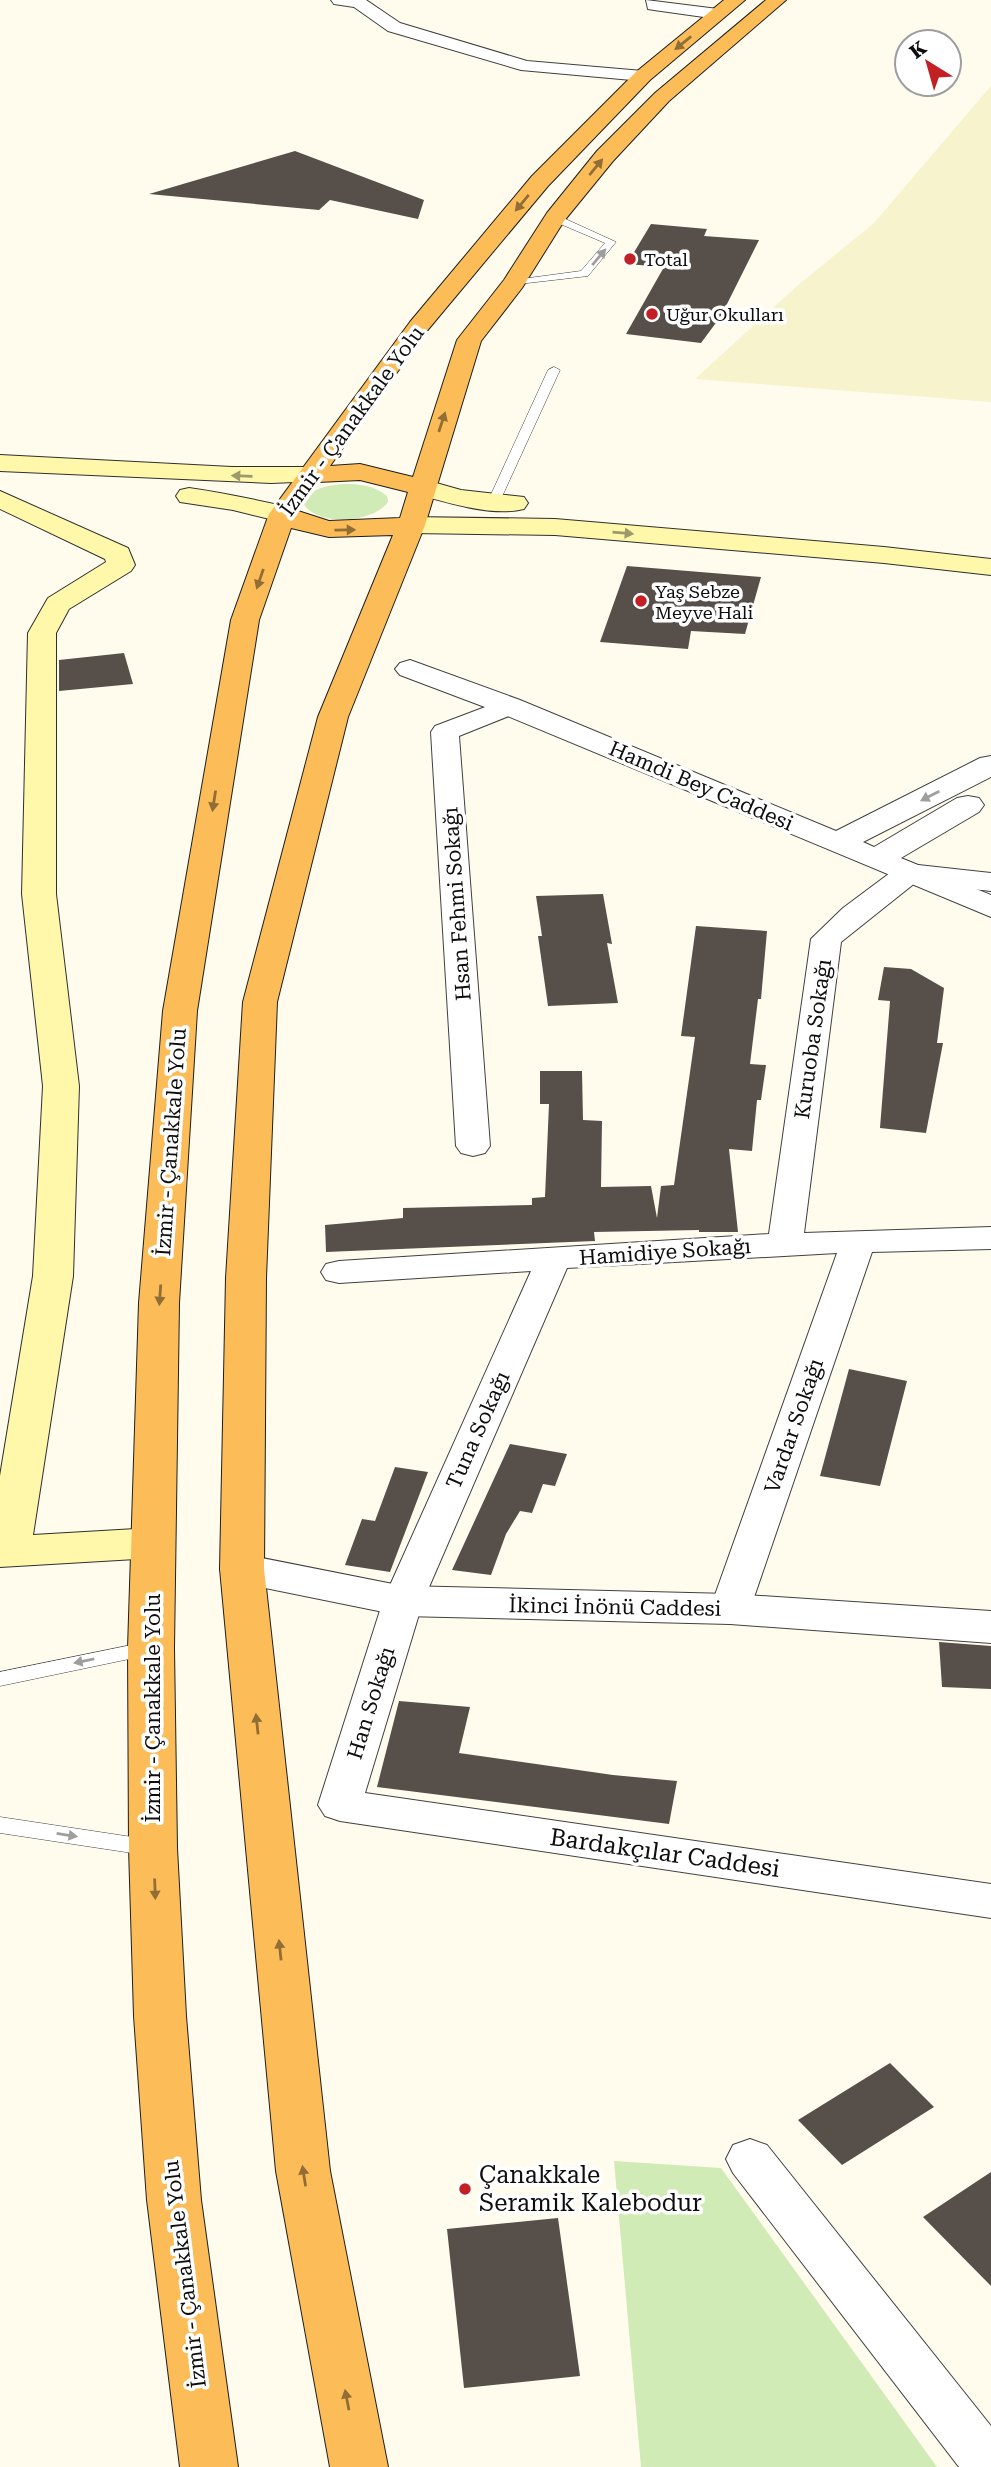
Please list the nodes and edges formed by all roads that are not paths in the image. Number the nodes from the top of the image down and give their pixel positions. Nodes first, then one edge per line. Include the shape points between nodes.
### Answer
1 (340, 0) edge
2 (655, 0) edge
3 (736, 0) edge
4 (777, 0) edge
5 (718, 15) junction
6 (643, 76) junction
7 (555, 218) junction
8 (514, 283) junction
9 (554, 370) dead end
10 (0, 465) edge
11 (310, 475) junction
12 (46, 476) junction
13 (0, 484) edge
14 (0, 499) edge
15 (494, 501) junction
16 (282, 514) junction
17 (410, 521) junction
18 (991, 548) edge
19 (991, 567) edge
20 (410, 669) dead end
21 (509, 706) junction
22 (991, 765) edge
23 (991, 793) edge
24 (837, 843) junction
25 (876, 859) junction
26 (909, 873) junction
27 (991, 882) edge
28 (991, 907) edge
29 (473, 1146) dead end
30 (991, 1238) edge
31 (858, 1243) junction
32 (786, 1244) junction
33 (553, 1260) junction
34 (339, 1272) dead end
35 (153, 1543) junction
36 (5, 1552) edge
37 (242, 1570) junction
38 (403, 1601) junction
39 (730, 1609) junction
40 (991, 1627) edge
41 (151, 1648) junction
42 (0, 1679) edge
43 (340, 1805) joint
44 (0, 1825) edge
45 (153, 1848) junction
46 (991, 1901) edge
47 (750, 2160) dead end
48 (209, 2467) edge
49 (359, 2467) edge
50 (991, 2467) edge

1 - 6 street via 359,3 394,27 488,56 527,65
2 - 5 street via 654,5
3 - 5 highway, İzmir - Çanakkale Yolu
7 -> 4 highway via 605,156 662,97
5 -> 6 highway, İzmir - Çanakkale Yolu
6 -> 11 highway, İzmir - Çanakkale Yolu via 540,181 427,317
7 - 8 highway
8 -> 7 lane via 584,274 611,242
17 -> 8 highway via 469,340
9 - 15 lane
11 -> 10 main road via 244,477 57,464
10 - 12 main road
11 - 16 highway, İzmir - Çanakkale Yolu
11 - 17 highway via 360,472
12 - 13 main road
12 - 16 main road via 233,502
14 - 36 main road via 118,554 121,565 58,604 42,633 39,894 61,1086 53,1276
15 - 17 main road via 459,498
15 - 18 main road
16 -> 17 highway via 295,522 332,530
16 -> 35 highway, İzmir - Çanakkale Yolu via 245,620 180,1011 159,1303
17 -> 19 main road via 452,538 555,527
17 - 37 highway via 333,718 260,1002 246,1278
20 - 21 street, Hamdi Bey Caddesi
21 - 24 street, Hamdi Bey Caddesi
21 - 29 street, Hsan Fehmi Sokağı via 445,732
22 -> 24 street
23 - 25 street
24 - 25 street, Hamdi Bey Caddesi
25 - 26 street, Hamdi Bey Caddesi
26 - 27 street
26 - 28 street, Hamdi Bey Caddesi
26 - 32 street, Kuruoba Sokağı via 827,939
30 - 31 street, Hamidiye Sokağı
31 - 32 street, Hamidiye Sokağı
31 - 39 street, Vardar Sokağı
32 - 33 street, Hamidiye Sokağı
33 - 34 street, Hamidiye Sokağı
33 - 38 street, Tuna Sokağı
35 - 36 main road
35 - 41 highway, İzmir - Çanakkale Yolu
37 - 38 street, İkinci İnönü Caddesi
49 -> 37 highway via 303,2171
38 - 39 street, İkinci İnönü Caddesi
38 - 43 street, Han Sokağı
39 - 40 street, İkinci İnönü Caddesi
41 -> 42 lane
41 - 45 highway, İzmir - Çanakkale Yolu
43 - 46 street, Bardakçılar Caddesi
44 -> 45 lane
45 -> 48 highway, İzmir - Çanakkale Yolu via 174,2200
47 - 50 street

